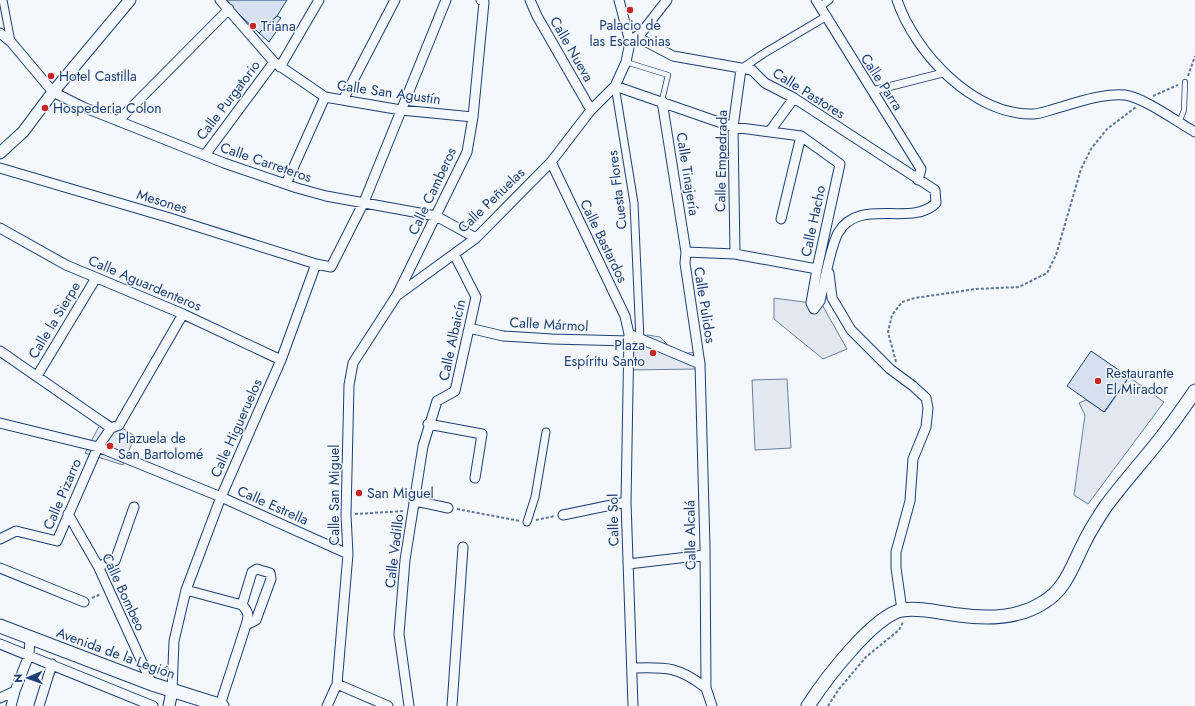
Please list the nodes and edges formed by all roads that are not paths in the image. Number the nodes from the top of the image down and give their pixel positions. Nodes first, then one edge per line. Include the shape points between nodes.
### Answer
1 (3, 0) edge
2 (130, 0) edge
3 (220, 0) edge
4 (318, 0) edge
5 (395, 0) edge
6 (446, 0) edge
7 (481, 0) edge
8 (530, 0) edge
9 (619, 0) edge
10 (667, 0) edge
11 (829, 0) edge
12 (897, 0) edge
13 (818, 3) edge
14 (229, 9) junction
15 (826, 16) junction
16 (0, 33) edge
17 (633, 40) junction
18 (11, 42) junction
19 (626, 62) junction
20 (277, 65) junction
21 (741, 69) junction
22 (943, 73) junction
23 (1185, 82) road end
24 (615, 86) junction
25 (872, 91) junction
26 (53, 92) junction
27 (325, 97) junction
28 (662, 98) junction
29 (794, 98) junction
30 (343, 100) junction
31 (401, 110) junction
32 (590, 110) junction
33 (473, 117) junction
34 (118, 121) junction
35 (1179, 123) junction
36 (733, 126) junction
37 (770, 131) junction
38 (1195, 132) edge
39 (801, 136) junction
40 (0, 153) edge
41 (205, 155) junction
42 (551, 162) junction
43 (0, 168) edge
44 (918, 180) junction
45 (286, 184) junction
46 (364, 202) junction
47 (436, 216) junction
48 (781, 219) dead end
49 (0, 228) edge
50 (476, 238) junction
51 (686, 252) junction
52 (454, 254) junction
53 (735, 254) junction
54 (316, 264) junction
55 (829, 268) junction
56 (817, 269) junction
57 (96, 278) junction
58 (397, 295) junction
59 (183, 314) junction
60 (469, 328) junction
61 (629, 338) junction
62 (640, 340) junction
63 (0, 351) edge
64 (281, 360) junction
65 (700, 364) junction
66 (37, 376) junction
67 (1195, 391) edge
68 (436, 401) joint
69 (0, 423) edge
70 (428, 424) junction
71 (111, 428) junction
72 (546, 432) dead end
73 (98, 447) junction
74 (474, 478) dead end
75 (221, 497) junction
76 (626, 502) junction
77 (414, 506) junction
78 (134, 507) dead end
79 (448, 508) road end
80 (68, 514) junction
81 (563, 515) road end
82 (527, 522) road end
83 (0, 539) edge
84 (463, 547) dead end
85 (348, 554) junction
86 (705, 555) junction
87 (628, 564) junction
88 (98, 566) junction
89 (0, 568) edge
90 (186, 590) junction
91 (84, 602) road end
92 (242, 605) junction
93 (902, 610) junction
94 (246, 625) junction
95 (0, 626) edge
96 (30, 639) junction
97 (0, 645) edge
98 (29, 655) junction
99 (52, 664) junction
100 (632, 668) junction
101 (152, 684) junction
102 (337, 684) junction
103 (706, 688) junction
104 (15, 691) junction
105 (172, 691) junction
106 (0, 698) edge
107 (153, 705) edge
108 (12, 706) edge
109 (39, 706) edge
110 (169, 706) edge
111 (221, 706) edge
112 (327, 706) edge
113 (388, 706) edge
114 (409, 706) edge
115 (452, 706) edge
116 (632, 706) edge
117 (712, 706) edge
118 (808, 706) edge

1 - 18 street
2 - 26 street
3 - 14 street, Calle San Agustín
4 - 20 street, Calle Purgatorio
5 - 30 street
6 - 31 street
7 - 33 street, Calle Camberos via 484,2
8 - 32 street, Calle Nueva
9 - 17 street
10 - 17 street
11 - 13 street
12 - 22 street via 903,18
13 - 15 street, Calle Parra
14 - 20 street, Calle San Agustín
14 - 34 street
15 - 21 street
15 - 25 street, Calle Parra
16 - 18 street
17 - 19 street
17 - 21 street, Calle Pastores via 673,56
18 - 26 street
19 - 24 street
19 - 28 lane via 668,75
20 - 27 street, Calle San Agustín
20 - 41 street, Calle Purgatorio
21 - 29 street, Calle Pastores via 752,70 765,83
21 - 36 street, Calle Empedrada
22 - 25 street
22 - 35 street via 983,101 1010,112 1034,114 1096,98 1126,95
23 - 35 lane via 1184,110
24 - 28 street, Calle Hacho
24 - 32 street, Calle Peñuelas
24 - 62 street, Cuesta Flores via 634,203
25 - 44 street, Calle Parra via 921,169
26 - 34 street, Calle Carreteros
26 - 40 street via 22,132
27 - 30 street, Calle San Agustín
27 - 45 street
28 - 36 street, Calle Hacho
28 - 51 street, Calle Tinajería
29 - 37 street
29 - 44 street, Calle Pastores
30 - 31 street, Calle San Agustín
31 - 33 street, Calle San Agustín
31 - 46 street
32 - 42 street, Calle Peñuelas
33 - 47 street, Calle Camberos via 466,152
34 - 41 street, Calle Carreteros
35 - 38 street
36 - 37 street, Calle Hacho
36 - 53 street, Calle Empedrada
37 - 39 street, Calle Hacho
39 - 48 street
39 - 56 street, Calle Hacho via 840,164
41 - 45 street, Calle Carreteros
42 - 50 street, Calle Peñuelas
42 - 61 street, Calle Bastardos via 625,316
43 - 54 street, Mesones
44 - 55 street, Calle Pastores via 935,190 936,203 930,209 907,213 861,214 848,222 838,233
45 - 46 street, Calle Carreteros via 315,193
46 - 47 street, Calle Carreteros
46 - 54 street via 331,267
47 - 50 street, Calle Carreteros
47 - 58 street, Calle Camberos
49 - 57 street, Calle Aguardenteros via 66,265
50 - 52 street, Calle Peñuelas
51 - 53 street, Calle Hacho
51 - 65 street, Calle Pulidos via 686,271
52 - 58 street, Calle Peñuelas
52 - 60 street, Calle Albaicín via 476,297
53 - 56 street, Calle Hacho
54 - 64 street, Calle Higueruelos
55 - 56 street via 820,301 814,309 811,304
55 - 93 street via 832,298 851,330 890,369 926,398 926,427 912,459 910,501 896,552
57 - 59 street, Calle Aguardenteros
57 - 66 street, Calle la Sierpe
58 - 85 street, Calle San Miguel via 354,363 349,385 346,515
59 - 64 street, Calle Aguardenteros
59 - 71 street, Calle Pizarro via 119,425
60 - 61 street, Calle Mármol via 503,336 552,339
60 - 68 street, Calle Albaicín via 455,391
61 - 62 street
61 - 76 street, Calle Sol
62 - 65 street
63 - 66 street
64 - 75 street, Calle Higueruelos
65 - 86 street, Calle Alcalá
66 - 71 street
67 - 93 main road via 1106,506 1060,589 1044,602 1010,615 986,617 929,610
68 - 70 street, Calle Vadillo
69 - 73 street, Calle Estrella
70 - 74 street via 482,434
70 - 77 street, Calle Vadillo
71 - 73 street, Calle Pizarro
72 - 82 street via 535,497
73 - 75 street, Calle Estrella
73 - 80 street, Calle Pizarro
75 - 85 street, Calle Estrella
75 - 90 street, Calle Higueruelos
76 - 81 street
76 - 87 street, Calle Sol
77 - 79 street
77 - 114 street, Calle Vadillo via 405,560 399,634
78 - 88 street via 115,561
80 - 83 street, Calle Pizarro via 57,541 16,531
80 - 88 street, Calle Bombeo
84 - 115 street
85 - 102 street, Calle San Miguel
86 - 87 street
86 - 103 street, Calle Alcalá
87 - 100 street, Calle Sol
88 - 101 street, Calle Bombeo
89 - 91 street
90 - 92 street
90 - 105 street, Calle Higueruelos via 174,641
92 - 94 street via 247,610
92 - 94 street via 252,572 257,569 270,573 271,579 256,620
93 - 118 main road via 887,616 872,629 825,680
94 - 111 street
95 - 96 main road, Avenida de la Legión
96 - 98 street
96 - 101 main road, Avenida de la Legión
97 - 98 street
98 - 99 street
98 - 104 street
99 - 107 street
99 - 109 street
100 - 103 street via 664,667 692,677
100 - 116 street, Calle Sol
101 - 105 main road, Avenida de la Legión
102 - 112 street, Calle San Miguel
102 - 113 street
103 - 117 street, Calle Alcalá
104 - 106 street
104 - 108 street
105 - 110 street
105 - 111 main road, Avenida de la Legión

